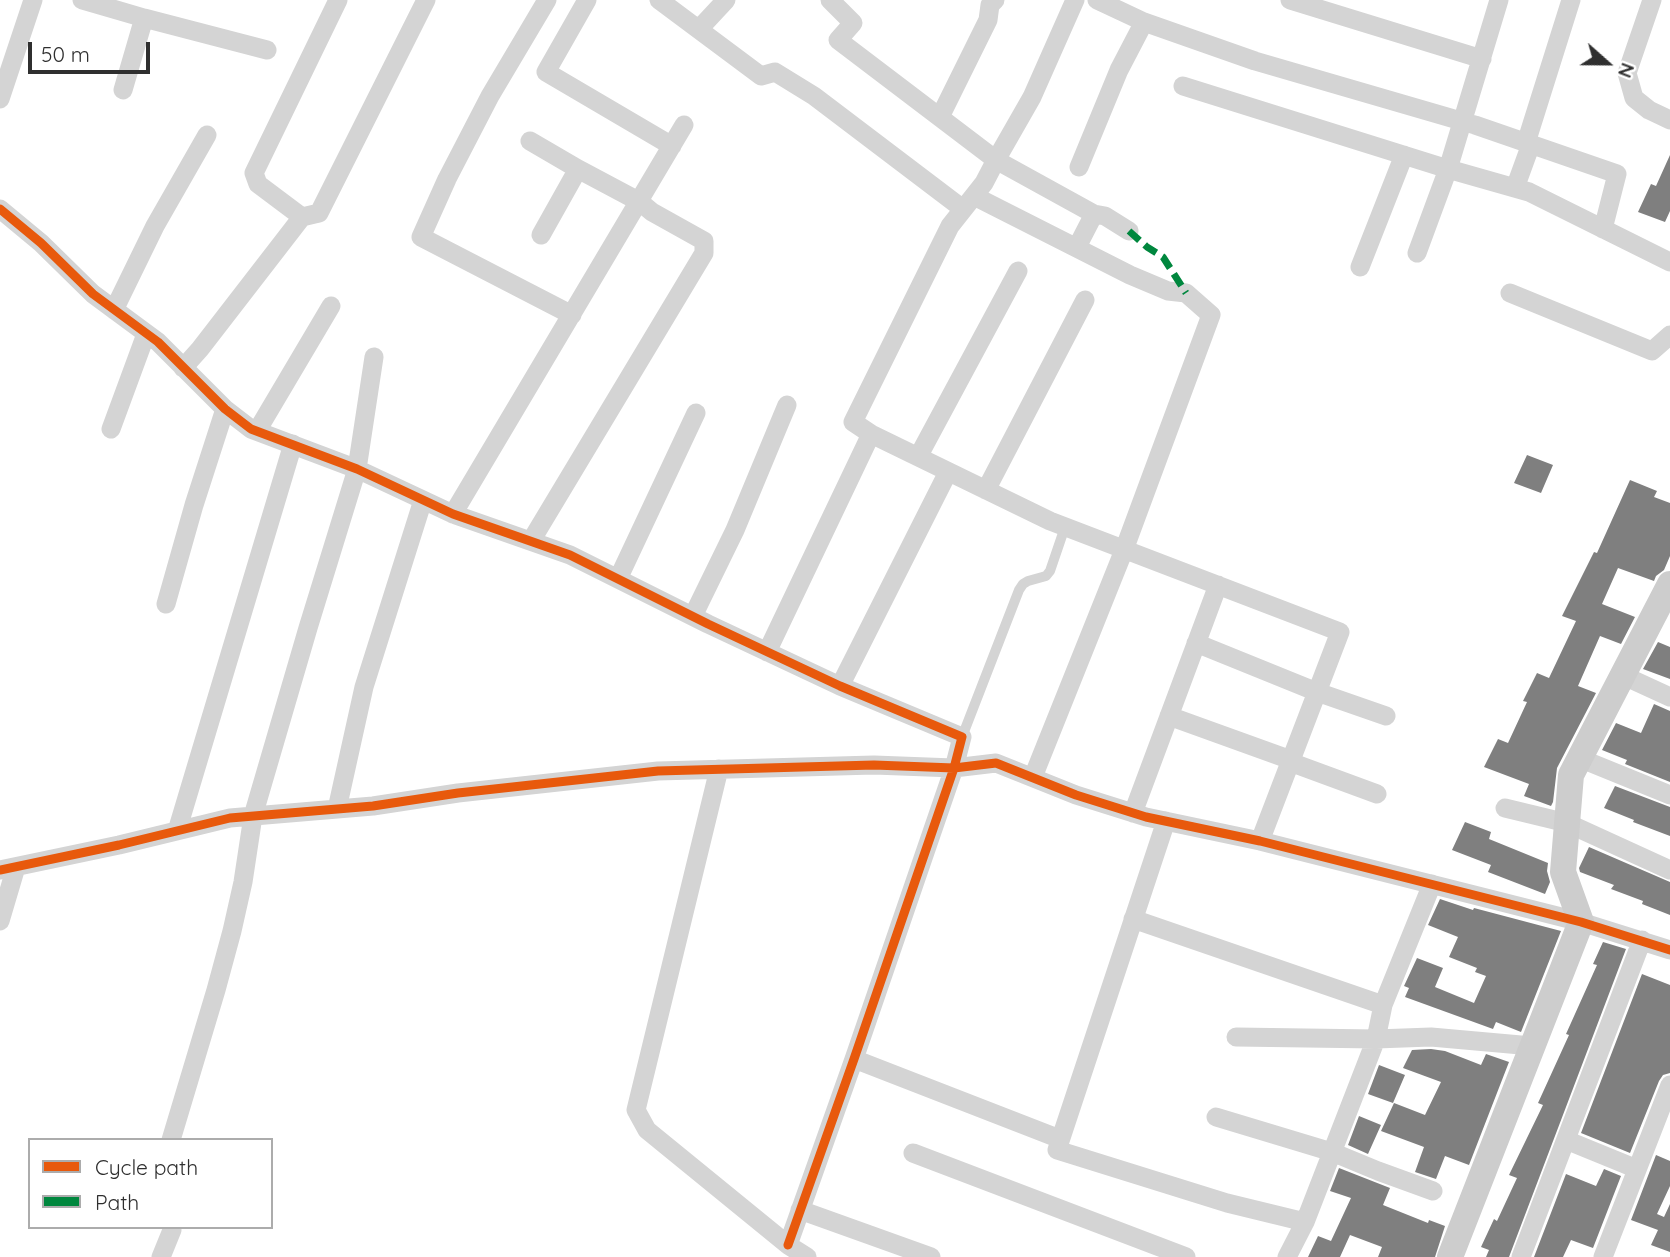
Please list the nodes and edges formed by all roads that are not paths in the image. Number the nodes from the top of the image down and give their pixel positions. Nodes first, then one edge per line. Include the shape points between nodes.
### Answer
1 (33, 0) edge
2 (82, 0) edge
3 (338, 0) edge
4 (426, 0) edge
5 (547, 0) edge
6 (587, 0) edge
7 (659, 0) edge
8 (726, 0) edge
9 (830, 0) edge
10 (1075, 0) edge
11 (1097, 0) edge
12 (1290, 0) edge
13 (1499, 0) edge
14 (1571, 0) edge
15 (1652, 0) edge
16 (990, 2) edge
17 (144, 18) junction
18 (1144, 22) junction
19 (699, 29) junction
20 (267, 50) dead end
21 (1482, 58) junction
22 (1183, 86) dead end
23 (123, 90) dead end
24 (0, 99) edge
25 (940, 117) junction
26 (1670, 120) edge
27 (1463, 122) junction
28 (684, 125) dead end
29 (207, 135) dead end
30 (530, 141) dead end
31 (1528, 143) junction
32 (672, 146) junction
33 (1404, 155) junction
34 (996, 160) junction
35 (1079, 167) dead end
36 (578, 169) junction
37 (1448, 169) junction
38 (1515, 188) junction
39 (640, 202) junction
40 (968, 202) junction
41 (0, 209) edge
42 (1094, 214) junction
43 (302, 217) junction
44 (1603, 229) junction
45 (1129, 230) dead end
46 (541, 235) dead end
47 (1077, 247) junction
48 (1417, 253) dead end
49 (1669, 260) edge
50 (1360, 267) dead end
51 (1018, 271) dead end
52 (1510, 293) dead end
53 (1085, 300) dead end
54 (331, 306) dead end
55 (114, 310) junction
56 (572, 315) junction
57 (146, 334) junction
58 (1670, 335) edge
59 (374, 357) dead end
60 (183, 368) junction
61 (787, 405) dead end
62 (225, 409) junction
63 (696, 413) dead end
64 (111, 429) dead end
65 (257, 431) junction
66 (871, 434) junction
67 (293, 444) junction
68 (918, 457) junction
69 (358, 469) junction
70 (948, 472) junction
71 (986, 490) junction
72 (423, 500) junction
73 (453, 514) junction
74 (1065, 527) junction
75 (531, 541) junction
76 (1124, 550) junction
77 (618, 579) junction
78 (1670, 584) edge
79 (1218, 586) junction
80 (166, 604) dead end
81 (692, 617) junction
82 (1196, 643) junction
83 (767, 652) junction
84 (1622, 675) junction
85 (840, 685) junction
86 (1317, 692) junction
87 (1670, 697) edge
88 (1169, 716) junction
89 (1386, 716) dead end
90 (962, 737) junction
91 (1579, 758) junction
92 (1290, 761) junction
93 (996, 763) junction
94 (954, 768) junction
95 (719, 769) junction
96 (1033, 777) junction
97 (1377, 794) dead end
98 (1670, 795) edge
99 (1505, 808) dead end
100 (337, 809) junction
101 (1133, 813) junction
102 (253, 816) junction
103 (1166, 821) junction
104 (1567, 823) junction
105 (177, 831) junction
106 (1260, 841) junction
107 (8, 868) edge
108 (1670, 870) edge
109 (1432, 884) junction
110 (1133, 919) junction
111 (0, 922) edge
112 (1581, 922) junction
113 (1642, 940) junction
114 (1670, 950) edge
115 (1383, 1005) junction
116 (1236, 1037) dead end
117 (1376, 1039) junction
118 (1532, 1046) junction
119 (854, 1059) junction
120 (1670, 1085) edge
121 (1216, 1117) dead end
122 (172, 1138) edge
123 (1060, 1139) junction
124 (1566, 1140) junction
125 (1332, 1152) junction
126 (913, 1153) dead end
127 (1637, 1169) junction
128 (1433, 1191) dead end
129 (800, 1210) junction
130 (1306, 1222) junction
131 (172, 1230) dead end
132 (788, 1245) junction
133 (161, 1257) edge
134 (807, 1257) edge
135 (931, 1257) edge
136 (1186, 1257) edge
137 (1287, 1257) edge
138 (1450, 1257) edge
139 (1521, 1257) edge
140 (1603, 1257) edge

1 - 24 street
2 - 17 street
3 - 43 street via 254,173 258,184
4 - 43 street via 319,213
5 - 56 street via 490,96 421,237
6 - 32 street via 546,72
7 - 19 street
8 - 19 street
9 - 25 street via 853,23 838,40
10 - 34 street via 1032,97
11 - 18 street
12 - 21 street
13 - 21 street
14 - 31 street
15 - 26 street via 1627,73 1634,98
16 - 25 street via 988,20
17 - 20 street
17 - 23 street
18 - 27 street via 1255,61
18 - 35 street
19 - 40 street via 761,76 775,72
21 - 27 street
22 - 33 street
25 - 34 street
27 - 31 street
27 - 37 street
28 - 32 street
29 - 55 street
30 - 36 street
31 - 38 street
31 - 44 street via 1617,174
32 - 39 street
33 - 37 street
33 - 50 street
34 - 40 street
34 - 42 street
36 - 39 street
36 - 46 street
37 - 38 street
37 - 48 street
38 - 44 street
39 - 56 street
39 - 75 street via 704,241 704,253
40 - 47 street
40 - 66 street via 950,226 853,422
41 - 55 street
42 - 45 street
42 - 47 street
43 - 60 street
44 - 49 street
47 - 76 street via 1130,275 1168,291 1186,293 1211,315
51 - 68 street
52 - 58 street via 1652,351
53 - 71 street
54 - 65 street
55 - 57 street
56 - 73 street
57 - 60 street
57 - 64 street
59 - 69 street
60 - 62 street
61 - 81 street via 735,530
62 - 65 street
62 - 80 street
63 - 77 street
65 - 67 street
66 - 68 street
66 - 83 street
67 - 69 street
67 - 105 street
68 - 70 street
69 - 72 street
69 - 102 street
70 - 71 street
70 - 85 street
71 - 74 street
72 - 73 street
72 - 100 street via 364,687
73 - 75 street
74 - 76 street
74 - 90 lane via 1050,571 1019,590
75 - 77 street
76 - 79 street
76 - 96 street
77 - 81 street
78 - 84 street
79 - 82 street
79 - 86 street via 1340,632
81 - 83 street
82 - 86 street
82 - 88 street
83 - 85 street
84 - 87 street
84 - 91 street
85 - 90 street
86 - 89 street
86 - 92 street
88 - 92 street
88 - 101 street
90 - 93 street
90 - 94 street
91 - 98 street
91 - 104 street via 1571,775
92 - 97 street
92 - 106 street
93 - 94 street
93 - 96 street
94 - 95 street
94 - 119 street
95 - 100 street via 658,771
95 - 132 street via 636,1110 648,1130
96 - 101 street
99 - 104 street
100 - 102 street
101 - 103 street
102 - 105 street
102 - 122 street via 232,931
103 - 106 street
103 - 110 street
104 - 108 street
104 - 112 street via 1563,873
105 - 107 street
106 - 109 street
107 - 111 street
109 - 112 street
109 - 115 street
110 - 115 street
110 - 123 street
112 - 113 street
112 - 118 street
113 - 114 street
113 - 124 street
115 - 117 street
116 - 117 street
117 - 118 street via 1431,1037
117 - 125 street
118 - 138 street
119 - 123 street
119 - 129 street
120 - 127 street
121 - 125 street
123 - 130 street via 1057,1150 1227,1203
124 - 127 street
124 - 139 street
125 - 128 street
125 - 130 street
126 - 136 street
127 - 140 street
129 - 132 street
129 - 135 street
130 - 137 street
131 - 133 street
132 - 134 street

